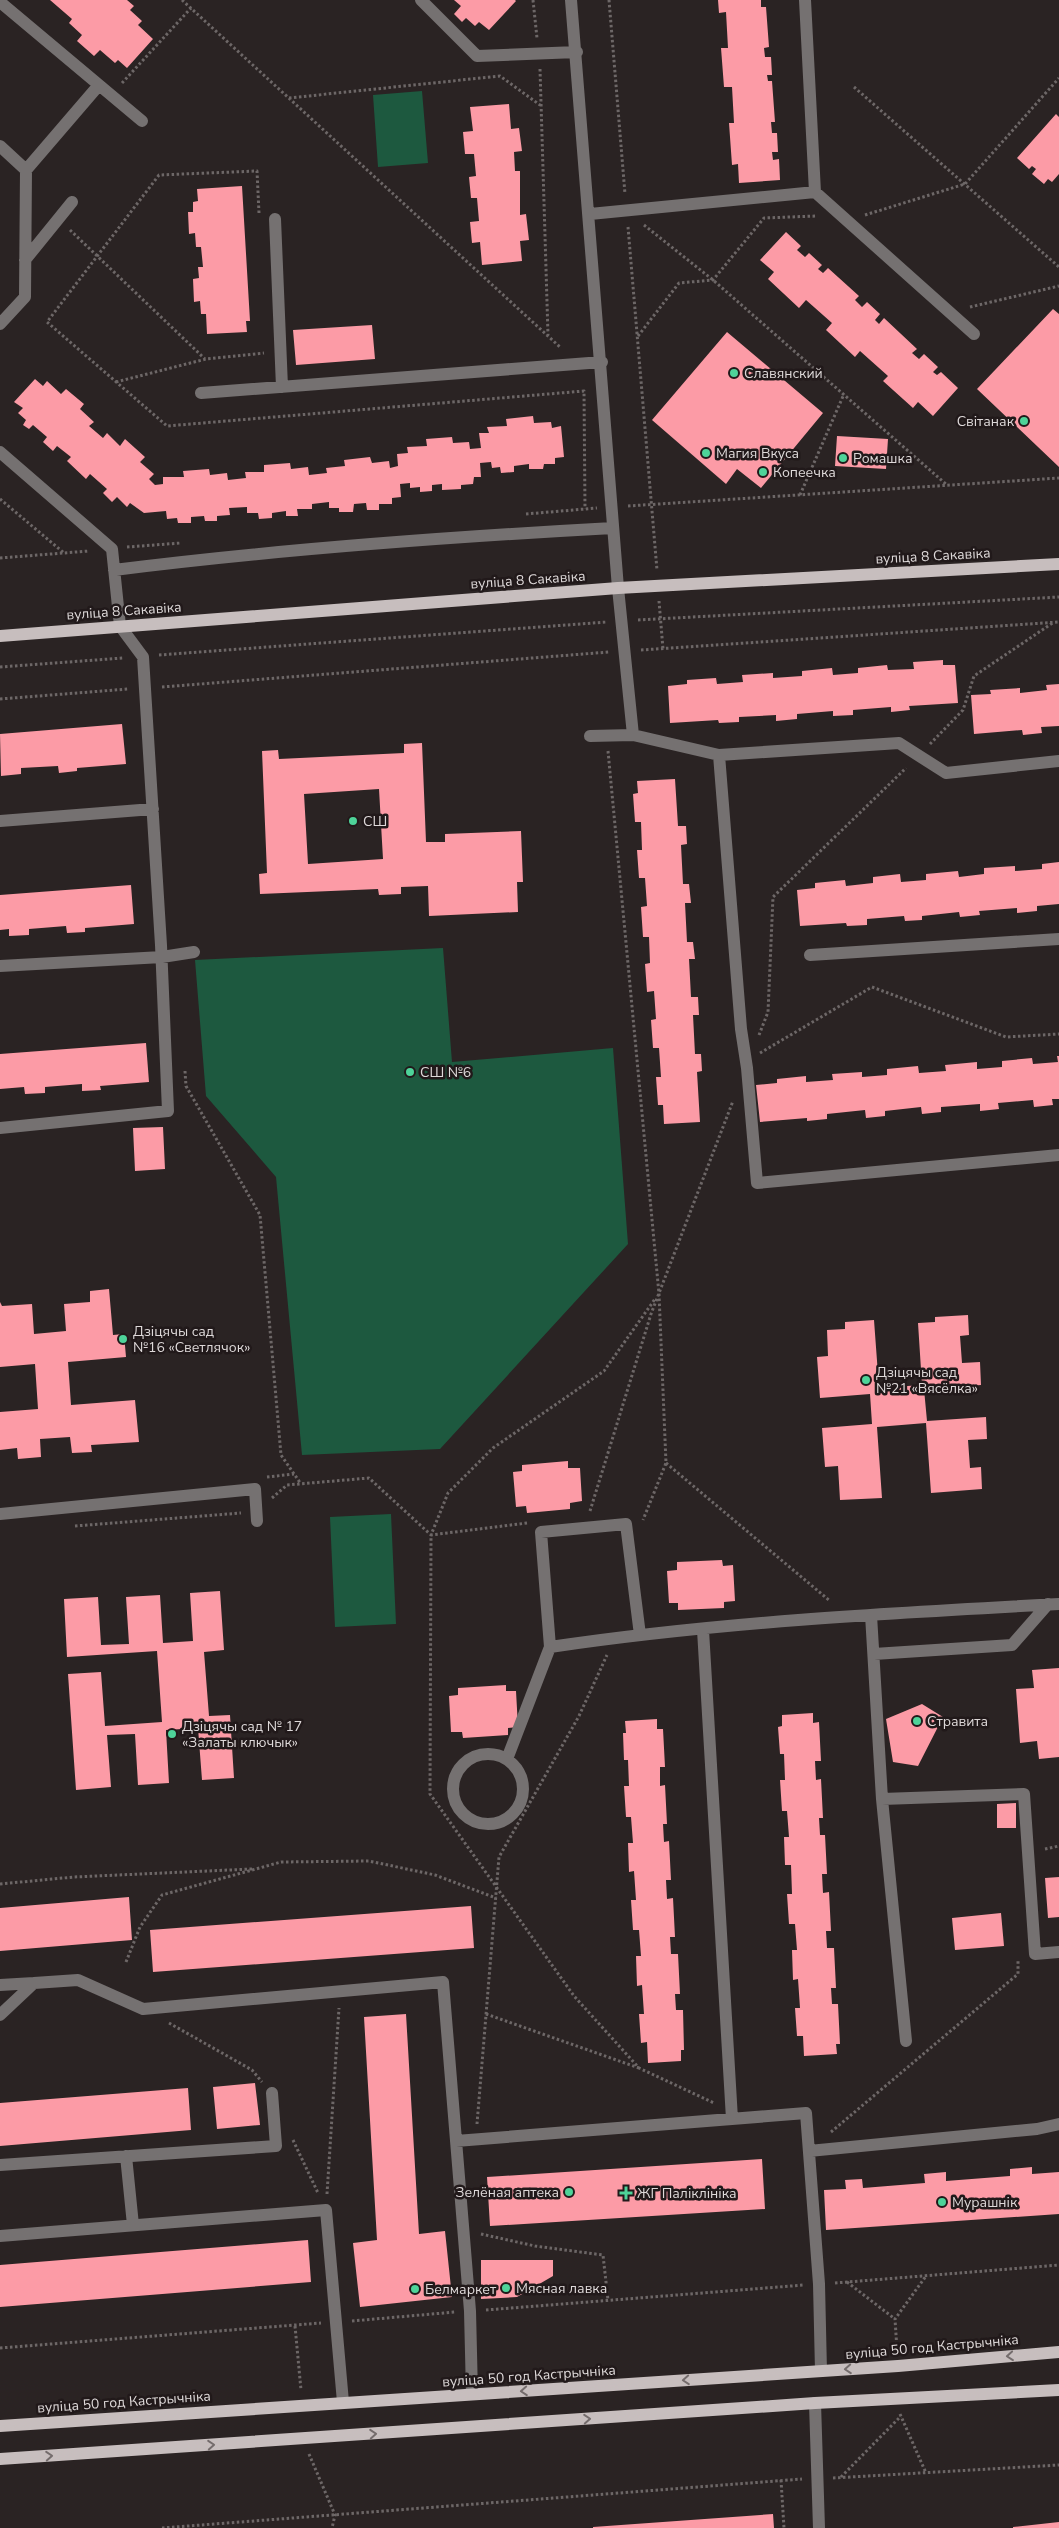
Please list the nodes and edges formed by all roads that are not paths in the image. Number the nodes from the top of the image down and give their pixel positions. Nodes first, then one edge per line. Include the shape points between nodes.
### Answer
1 (421, 0) edge
2 (571, 0) edge
3 (805, 0) edge
4 (0, 2) edge
5 (577, 52) junction
6 (99, 85) junction
7 (142, 121) dead end
8 (0, 146) edge
9 (26, 170) junction
10 (814, 192) junction
11 (72, 202) dead end
12 (590, 214) junction
13 (275, 219) dead end
14 (25, 260) junction
15 (0, 324) edge
16 (974, 334) dead end
17 (602, 362) junction
18 (282, 387) junction
19 (201, 393) dead end
20 (0, 452) edge
21 (614, 528) junction
22 (1059, 564) edge
23 (114, 570) junction
24 (618, 588) junction
25 (120, 626) junction
26 (0, 636) edge
27 (590, 736) dead end
28 (632, 736) junction
29 (719, 755) junction
30 (1059, 761) edge
31 (153, 809) junction
32 (0, 821) edge
33 (1059, 939) edge
34 (194, 952) dead end
35 (810, 955) dead end
36 (162, 958) junction
37 (0, 966) edge
38 (0, 1128) edge
39 (1059, 1155) edge
40 (0, 1514) edge
41 (257, 1516) road end
42 (1054, 1604) edge
43 (871, 1615) junction
44 (703, 1630) junction
45 (640, 1635) junction
46 (550, 1647) junction
47 (874, 1654) junction
48 (507, 1759) junction
49 (882, 1799) junction
50 (1059, 1952) edge
51 (34, 1983) junction
52 (0, 1985) edge
53 (0, 2015) edge
54 (906, 2041) dead end
55 (272, 2094) road end
56 (732, 2116) junction
57 (1059, 2124) edge
58 (456, 2141) junction
59 (809, 2150) junction
60 (126, 2156) junction
61 (0, 2165) edge
62 (134, 2225) junction
63 (0, 2236) edge
64 (1059, 2352) edge
65 (821, 2371) junction
66 (1059, 2390) edge
67 (472, 2394) junction
68 (343, 2402) junction
69 (815, 2403) junction
70 (0, 2426) edge
71 (0, 2459) edge
72 (819, 2528) edge

1 - 5 street via 477,56
2 - 5 street
3 - 10 street
4 - 6 street
5 - 12 street
6 - 7 street
6 - 9 street
8 - 9 street
9 - 14 street
10 - 12 street
10 - 16 street
11 - 14 street
12 - 17 street
13 - 18 street
14 - 15 street via 25,296
17 - 18 street
17 - 21 street
18 - 19 street
20 - 23 street via 112,549
21 - 23 street via 467,536
21 - 24 street
22 - 24 main road, вуліца 8 Сакавіка
23 - 25 street
24 - 25 main road, вуліца 8 Сакавіка
24 - 28 street
25 - 26 main road, вуліца 8 Сакавіка
25 - 31 street via 143,657
27 - 28 street
28 - 29 street
29 - 30 street via 899,743 946,774
29 - 39 street via 757,1183
31 - 32 street
31 - 36 street
33 - 35 street
34 - 36 street
36 - 37 street
36 - 38 street via 168,1111
40 - 41 street via 255,1489
42 - 43 street
42 - 47 street via 1012,1645
43 - 44 street
43 - 47 street
44 - 45 street
44 - 56 street
45 - 46 street
45 - 46 street via 626,1524 541,1532
46 - 48 street
47 - 49 street
48 - 48 street via 496,1754 484,1754 463,1764 453,1786 454,1798 459,1810 468,1818 489,1824 500,1822 518,1809 524,1787 522,1776
49 - 50 street via 1024,1794 1035,1954
49 - 54 street
51 - 52 street
51 - 53 street
51 - 58 street via 78,1980 143,2009 443,1982
55 - 60 street via 276,2146
56 - 58 street
56 - 59 street via 806,2113
57 - 59 street via 1038,2129
58 - 67 street via 470,2311
59 - 65 street via 819,2284
60 - 61 street
60 - 62 street
62 - 63 street
62 - 68 street via 326,2210
64 -> 65 main road, вуліца 50 год Кастрычніка
65 -> 67 main road, вуліца 50 год Кастрычніка
66 - 69 main road
67 - 68 main road, вуліца 50 год Кастрычніка
68 - 70 main road, вуліца 50 год Кастрычніка
71 -> 69 main road
69 - 72 street

